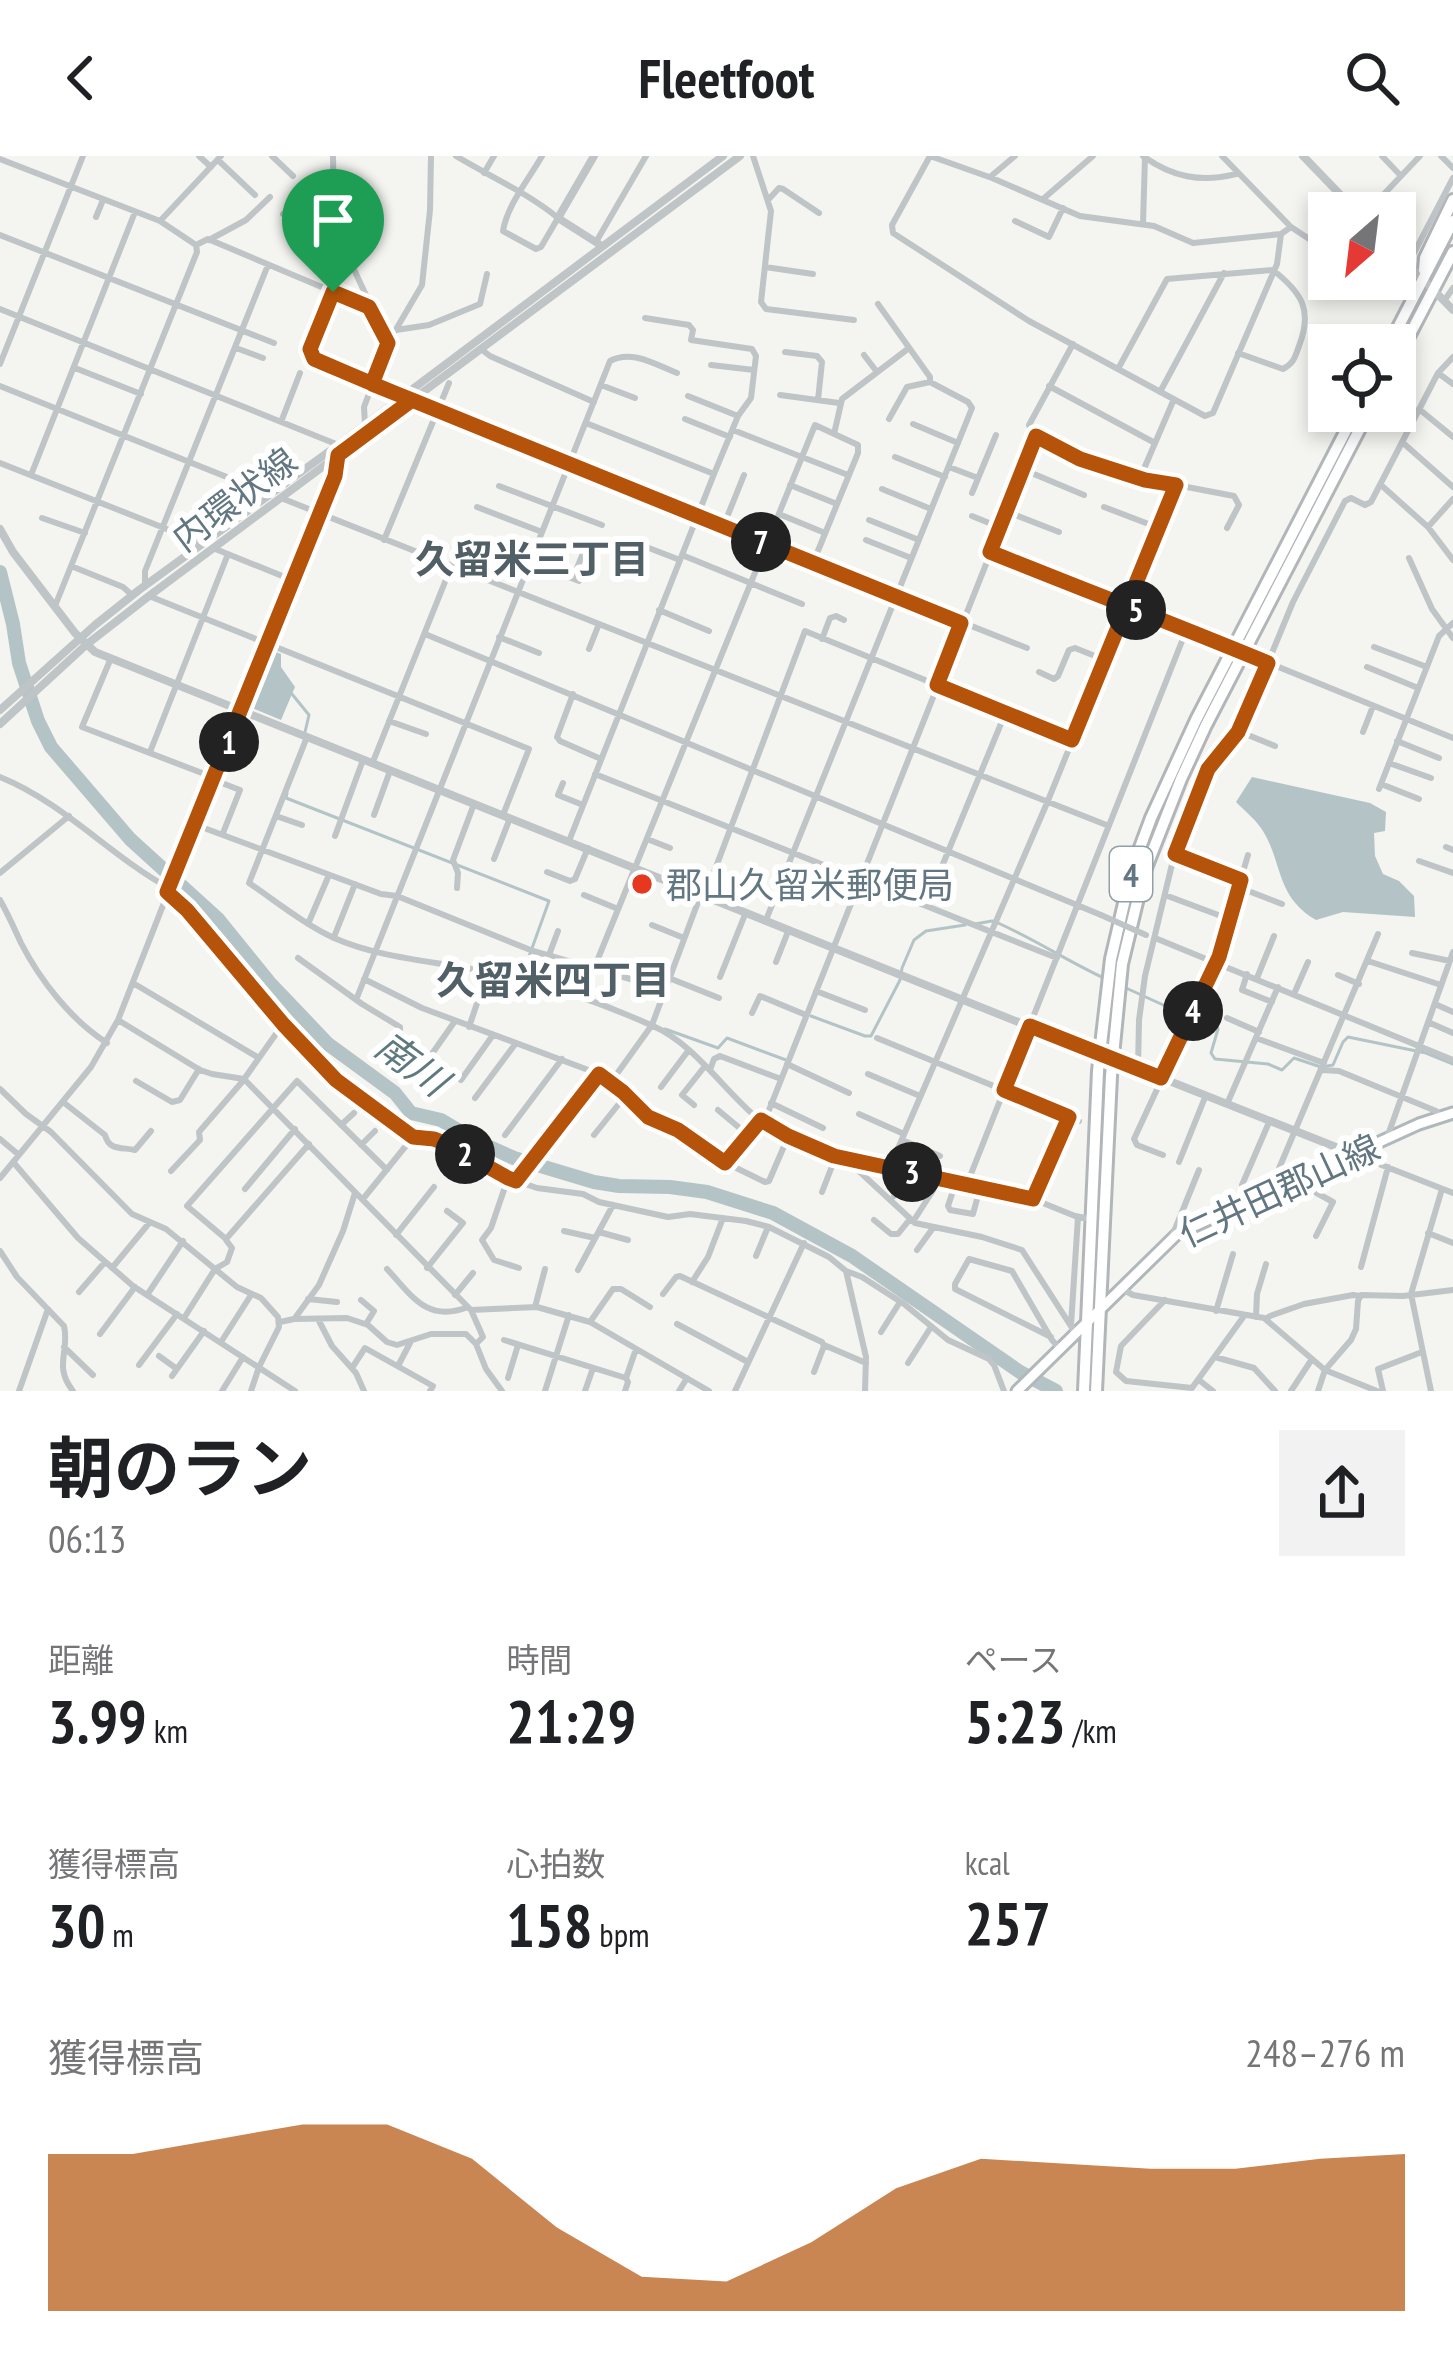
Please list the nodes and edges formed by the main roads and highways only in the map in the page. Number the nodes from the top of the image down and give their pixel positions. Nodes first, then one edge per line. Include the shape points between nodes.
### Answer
1 (1453, 200) edge
2 (1453, 221) edge
3 (1453, 252) edge
4 (1453, 266) edge
5 (1423, 279) junction
6 (1433, 290) junction
7 (1400, 324) edge
8 (1415, 324) edge
9 (1346, 432) edge
10 (1358, 432) edge
11 (1238, 651) junction
12 (1448, 1114) edge
13 (1101, 1273) junction
14 (1124, 1287) junction
15 (1099, 1312) junction
16 (1077, 1328) junction
17 (1020, 1389) edge
18 (1090, 1389) edge

1 - 5 highway
2 - 5 highway
3 - 6 highway
4 - 6 highway
5 - 7 highway
6 - 8 highway
9 - 11 highway, 4
10 - 11 highway, 4
11 - 13 highway, 4 via 1132,916 1111,1076
11 - 16 highway, 4 via 1157,803 1121,912 1098,1071
12 - 14 main road, 仁井田郡山線 via 1184,1230
13 - 14 main road
13 - 15 highway, 4
14 - 15 main road, 仁井田郡山線
15 - 16 main road, 仁井田郡山線
15 - 18 highway, 4
16 - 17 main road, 仁井田郡山線
16 - 18 highway, 4

